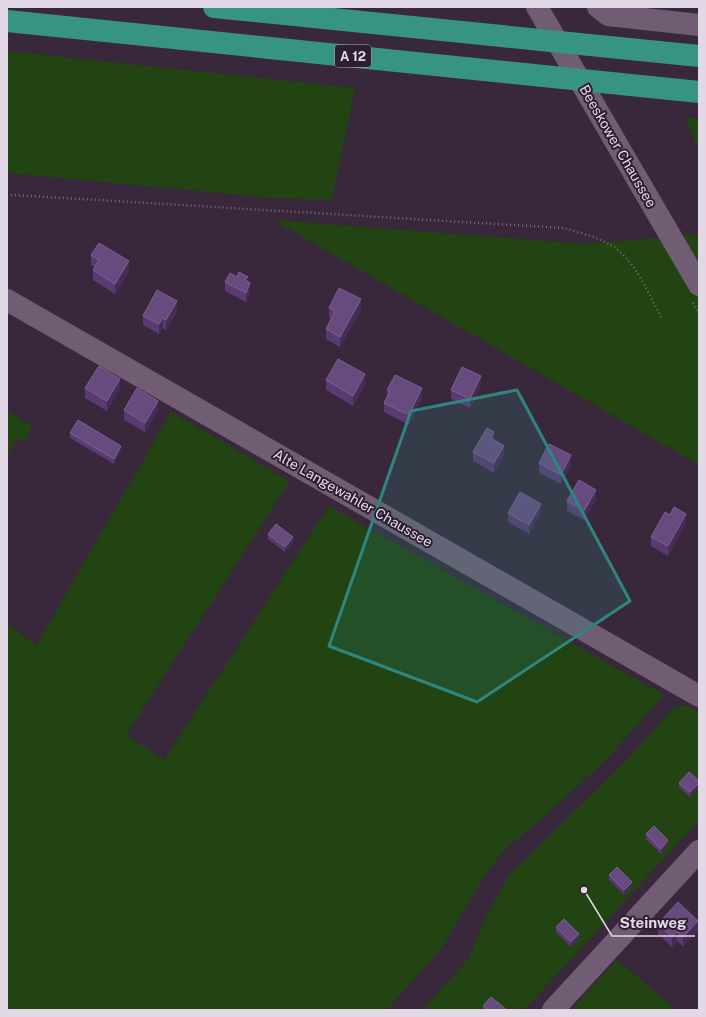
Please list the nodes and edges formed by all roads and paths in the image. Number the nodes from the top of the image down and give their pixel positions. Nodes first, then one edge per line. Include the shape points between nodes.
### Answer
1 (214, 7) edge
2 (537, 7) edge
3 (598, 7) edge
4 (7, 21) edge
5 (699, 25) edge
6 (699, 56) edge
7 (699, 92) edge
8 (7, 196) edge
9 (699, 285) edge
10 (7, 300) edge
11 (661, 317) dead end
12 (699, 696) edge
13 (699, 851) edge
14 (553, 1010) edge

1 - 6 highway
2 - 9 street, Beeskower Chaussee
3 - 5 street via 608,15
4 - 7 highway, A 12
8 - 11 path via 563,228 598,239 620,251 635,270
10 - 12 street, Alte Langewahler Chaussee
13 - 14 street

